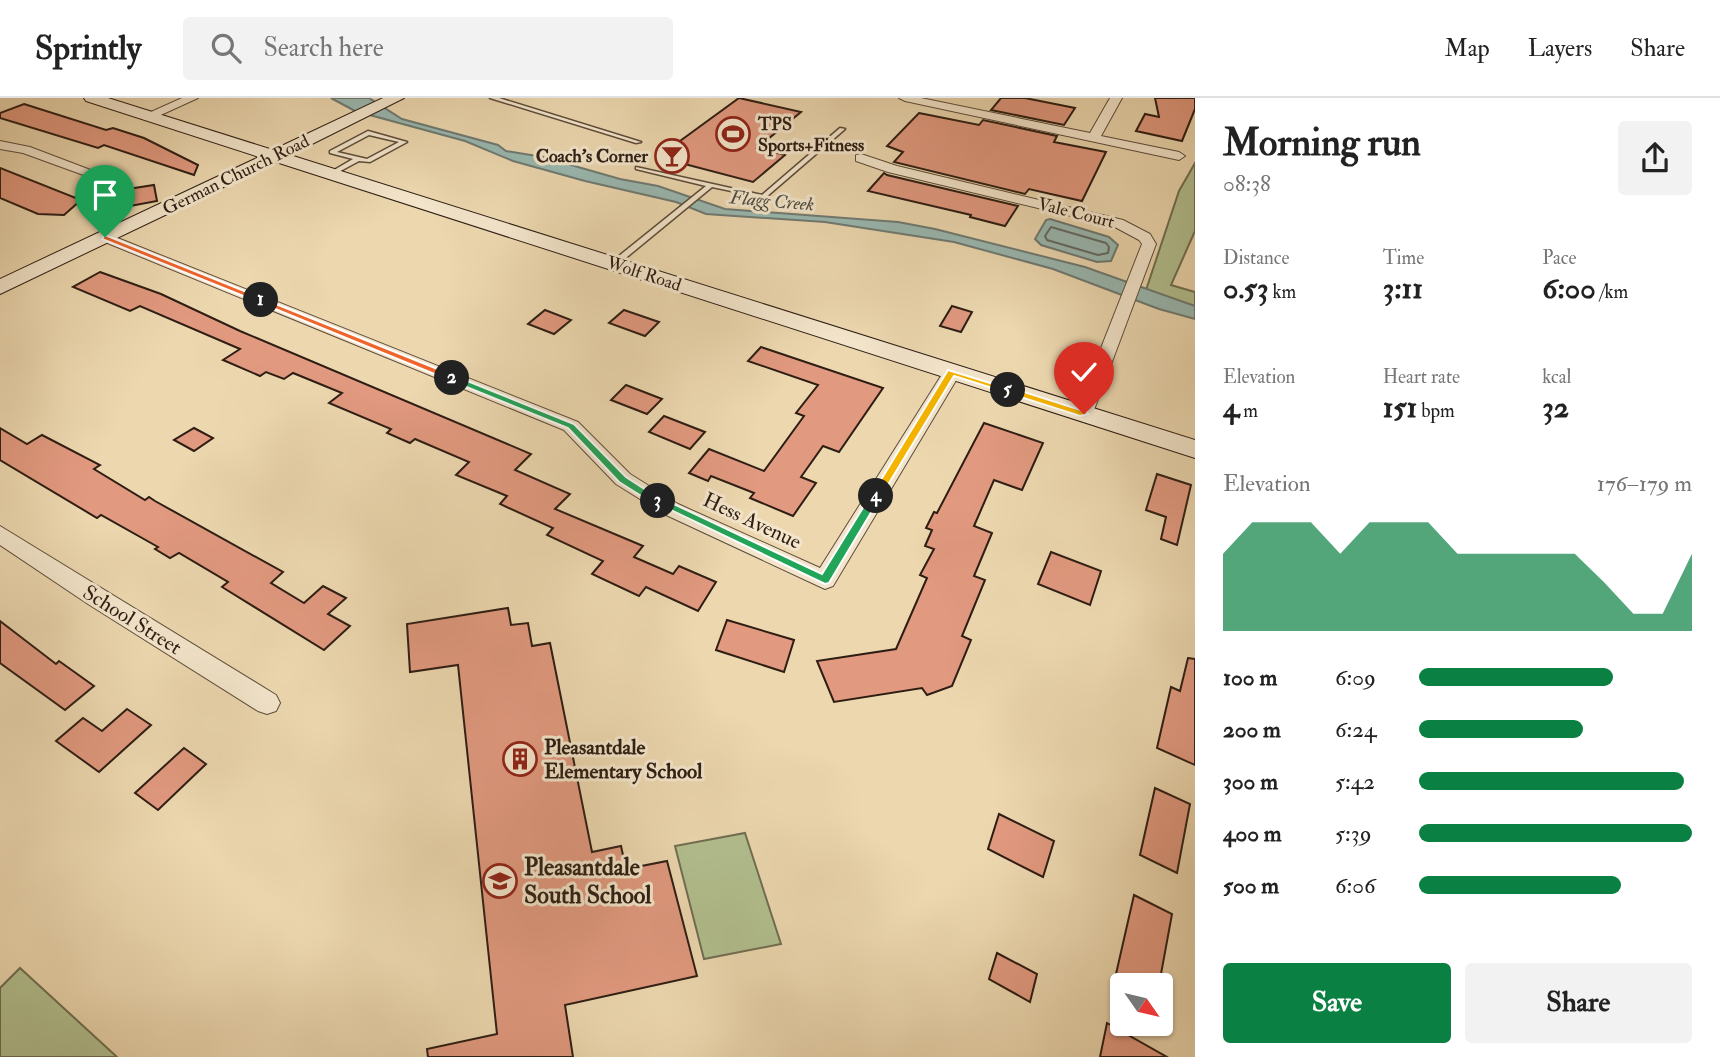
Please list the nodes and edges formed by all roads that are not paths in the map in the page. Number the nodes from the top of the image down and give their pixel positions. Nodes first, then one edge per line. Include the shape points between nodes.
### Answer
1 (92, 98) edge
2 (192, 98) edge
3 (493, 98) edge
4 (905, 98) edge
5 (1116, 98) edge
6 (390, 101) edge
7 (148, 116) junction
8 (842, 129) dead end
9 (1093, 138) junction
10 (638, 142) dead end
11 (0, 145) edge
12 (275, 156) junction
13 (1179, 156) dead end
14 (861, 159) dead end
15 (360, 160) junction
16 (638, 168) dead end
17 (94, 174) dead end
18 (331, 174) junction
19 (707, 188) junction
20 (105, 237) junction
21 (613, 264) junction
22 (0, 287) edge
23 (952, 372) junction
24 (1084, 414) junction
25 (1195, 450) edge
26 (0, 534) edge
27 (267, 703) dead end

1 - 7 street, Wolf Road
2 - 7 street
3 - 10 lane
4 - 9 street
5 - 9 street
6 - 12 street, German Church Road
7 - 12 street, Wolf Road
8 - 19 lane via 763,197
9 - 13 street
11 - 17 street
12 - 18 street, Wolf Road
12 - 20 street, German Church Road
14 - 24 street, Vale Court via 1131,228 1145,237 1149,244
15 - 15 lane via 332,152 368,133 404,142 368,161
15 - 18 lane
16 - 19 lane
18 - 21 street, Wolf Road
19 - 21 lane
20 - 22 street, German Church Road
20 - 23 street, Hess Avenue via 571,426 623,479 671,509 825,580
21 - 23 street, Wolf Road
23 - 24 street, Wolf Road
24 - 25 street, Wolf Road
26 - 27 street, School Street

